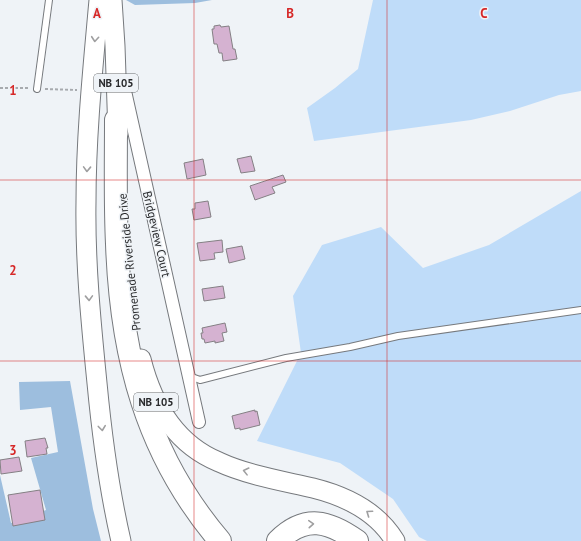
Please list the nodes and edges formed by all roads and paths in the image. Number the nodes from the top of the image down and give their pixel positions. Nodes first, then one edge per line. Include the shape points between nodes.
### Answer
1 (49, 0) edge
2 (99, 0) edge
3 (112, 0) edge
4 (115, 46) junction
5 (37, 88) dead end
6 (116, 120) junction
7 (581, 310) edge
8 (189, 376) junction
9 (199, 422) dead end
10 (121, 541) edge
11 (220, 541) edge
12 (278, 541) edge
13 (357, 541) edge
14 (395, 541) edge

1 - 5 lane
2 -> 10 main road, NB 105 via 90,97 86,202 90,313 102,430
3 - 4 main road, Promenade Riverside Drive / NB 105
4 - 6 main road, Promenade Riverside Drive / NB 105
4 - 8 street, Bridgeview Court
6 - 11 highway via 116,243 121,302 133,372 153,433 171,471 190,502
14 -> 6 main road, Promenade Riverside Drive / NB 105 via 373,516 350,500 218,462 180,436 165,418 144,372 138,347 130,295
7 - 8 lane via 398,336 286,358 200,380
8 - 9 street, Bridgeview Court
12 -> 13 highway via 291,530 307,523 324,523 343,531

